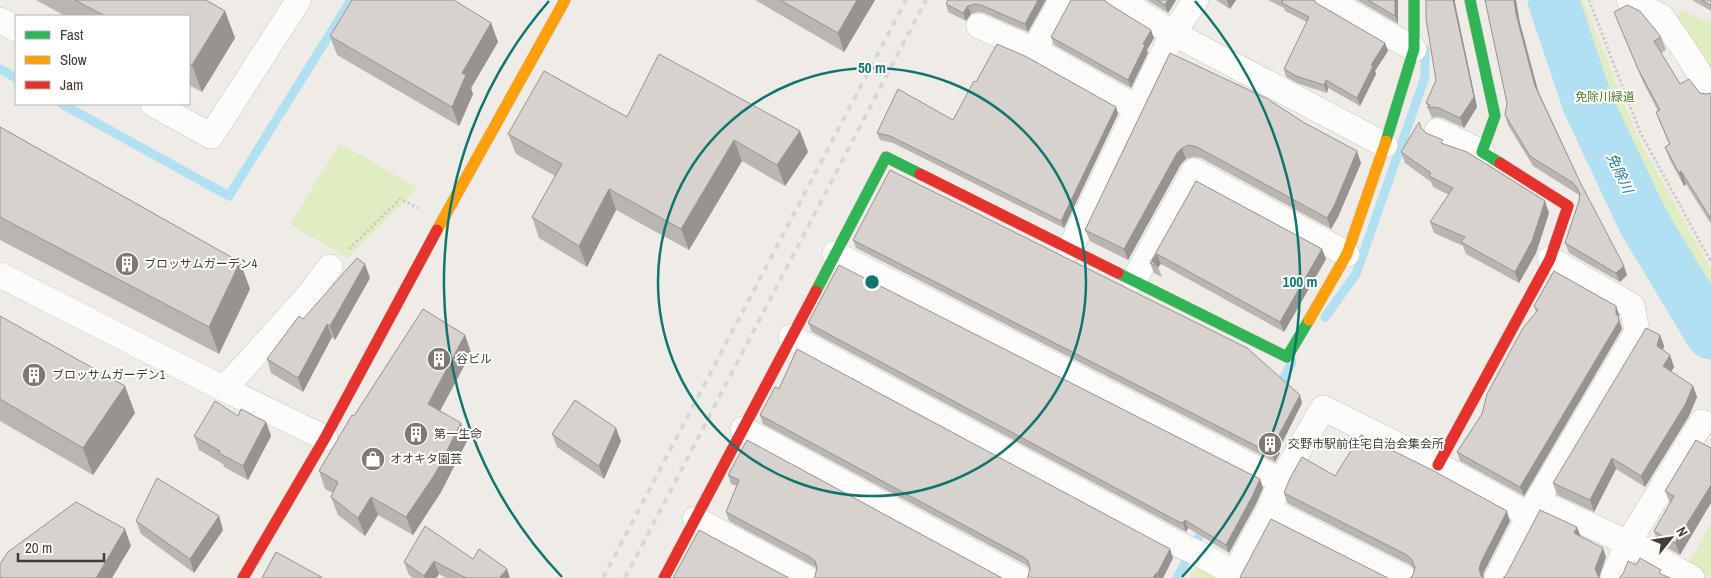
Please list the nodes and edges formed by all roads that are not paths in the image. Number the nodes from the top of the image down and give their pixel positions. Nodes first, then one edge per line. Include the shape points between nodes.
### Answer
1 (298, 0) edge
2 (565, 0) edge
3 (1062, 0) edge
4 (1118, 0) edge
5 (1196, 0) edge
6 (1328, 0) edge
7 (1414, 0) edge
8 (1470, 0) edge
9 (1629, 0) edge
10 (1666, 8) edge
11 (0, 20) edge
12 (980, 26) dead end
13 (15, 28) edge
14 (1173, 33) junction
15 (1414, 49) junction
16 (1034, 50) junction
17 (1711, 93) edge
18 (155, 105) edge
19 (1137, 108) junction
20 (1437, 132) dead end
21 (1385, 144) junction
22 (1482, 152) junction
23 (1070, 249) junction
24 (835, 254) junction
25 (1348, 254) junction
26 (1550, 259) junction
27 (330, 267) road end
28 (0, 275) edge
29 (1134, 280) junction
30 (791, 337) junction
31 (224, 389) junction
32 (1702, 422) dead end
33 (743, 429) junction
34 (325, 438) junction
35 (1438, 465) junction
36 (1281, 481) junction
37 (1533, 508) junction
38 (1269, 510) junction
39 (696, 519) junction
40 (1628, 542) junction
41 (1234, 576) edge
42 (243, 578) edge
43 (664, 578) edge
44 (806, 578) edge
45 (1019, 578) edge
46 (1404, 578) edge
47 (1497, 578) edge
48 (1613, 578) edge
49 (1692, 578) edge

1 - 18 street via 212,136
2 - 34 street
3 - 16 street
4 - 14 street
5 - 14 street
6 - 15 street
7 - 15 street
8 - 22 street via 1495,116
9 - 10 street
10 - 17 street
11 - 13 street
12 - 16 street
14 - 19 street
14 - 21 street
15 - 21 street
16 - 19 street
19 - 23 street
20 - 22 street
21 - 25 street
22 - 26 street via 1568,206
23 - 24 street via 886,157
23 - 29 street
24 - 30 street
24 - 36 street
25 - 29 street via 1287,356
25 - 29 street via 1194,171
26 - 35 street
26 - 37 street via 1632,306 1637,332
27 - 31 street
28 - 31 street
30 - 33 street
30 - 41 street via 1202,555
31 - 34 street
32 - 40 street
33 - 39 street
33 - 45 street
34 - 42 street
35 - 36 street via 1323,408
35 - 37 street
36 - 38 street
37 - 40 street
37 - 47 street
38 - 41 street
38 - 46 street
39 - 43 street
39 - 44 street
40 - 48 street
40 - 49 street

